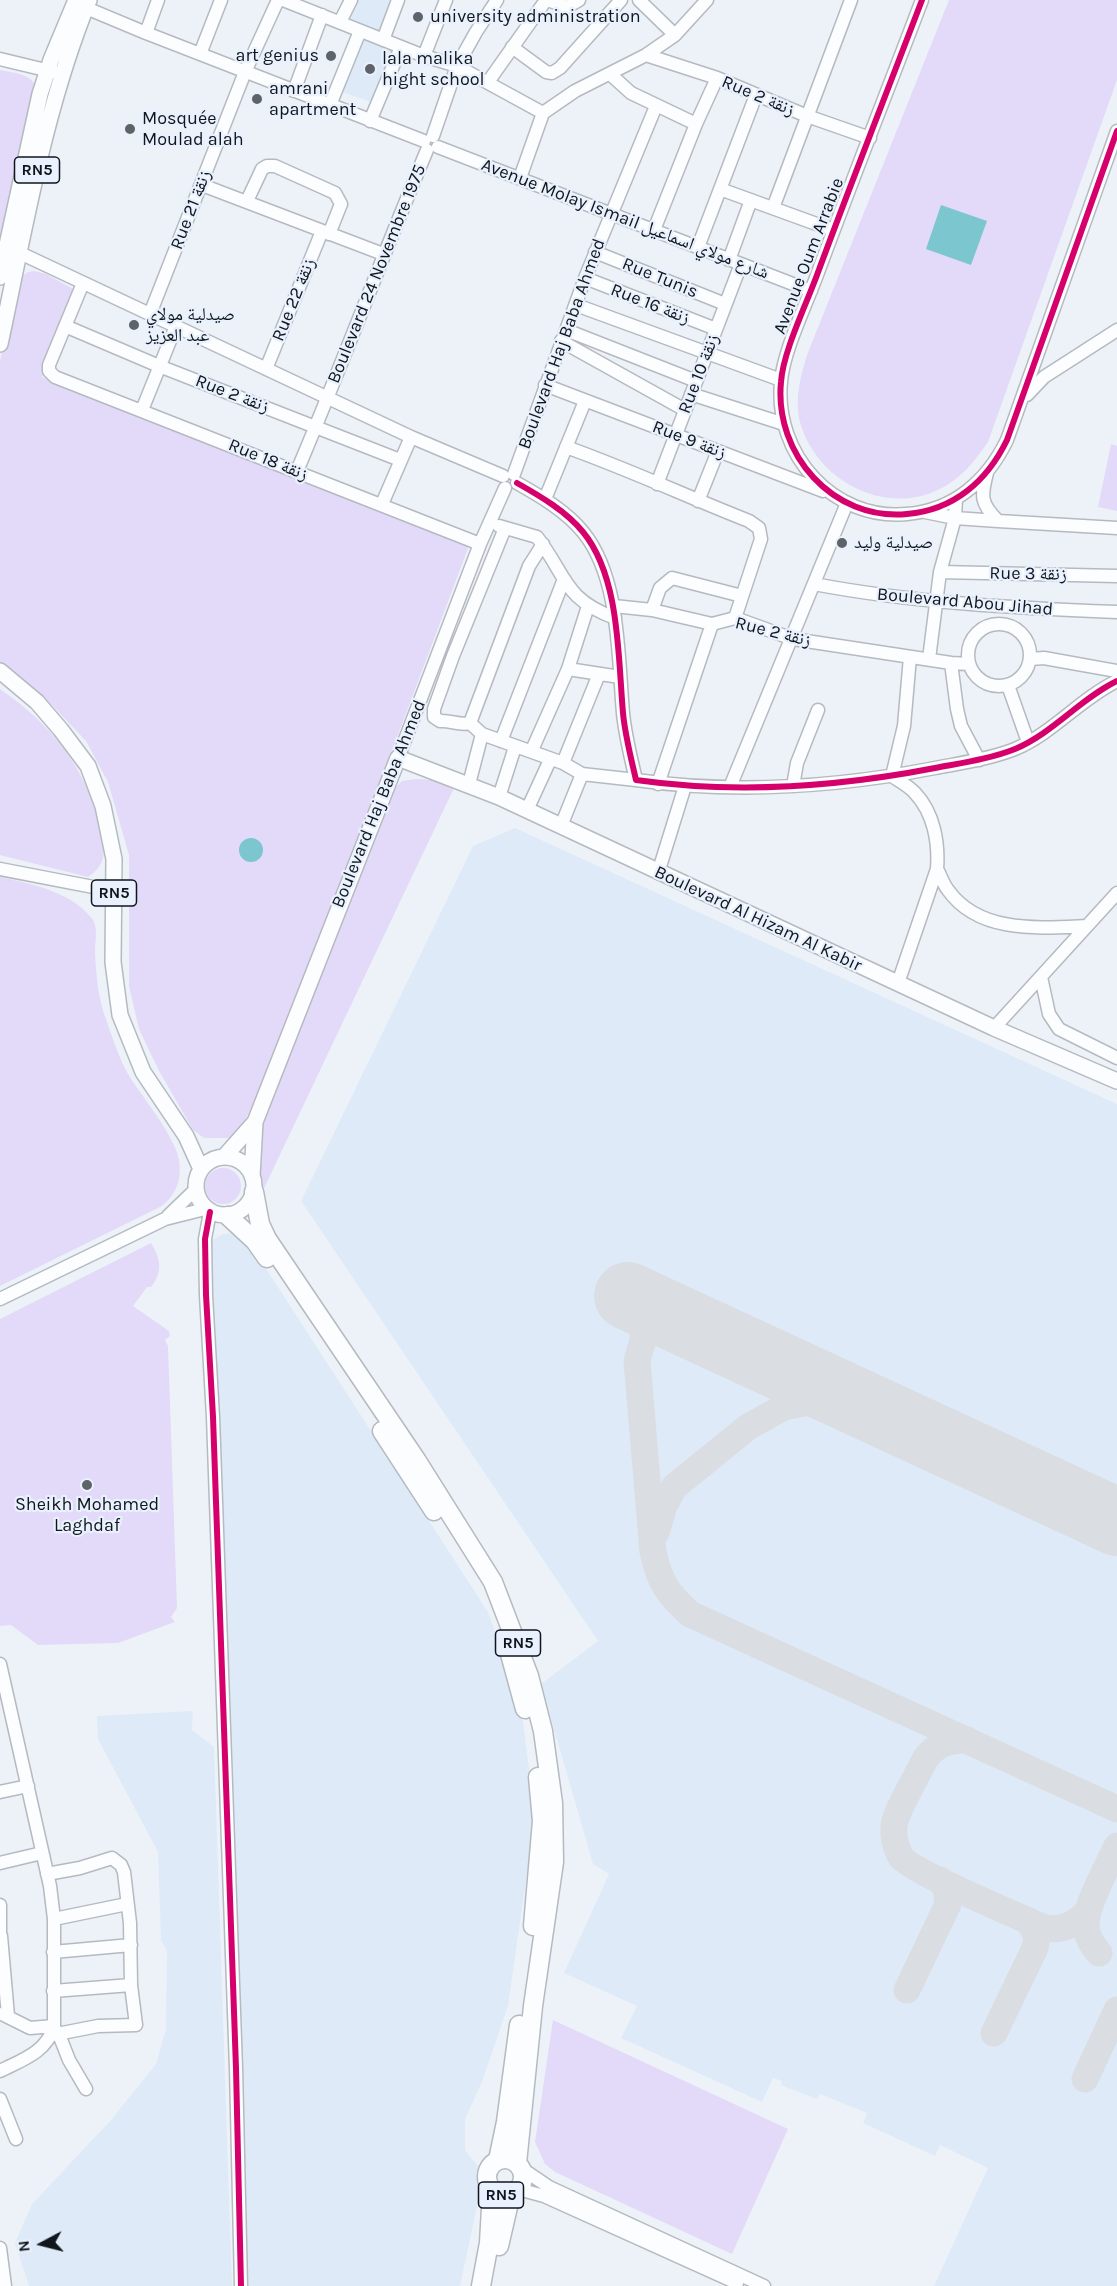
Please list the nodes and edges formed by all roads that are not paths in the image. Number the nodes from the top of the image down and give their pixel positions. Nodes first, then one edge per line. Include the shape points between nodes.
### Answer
1 (158, 0) edge
2 (221, 0) edge
3 (278, 0) edge
4 (283, 0) edge
5 (351, 0) edge
6 (398, 0) edge
7 (446, 0) edge
8 (497, 0) edge
9 (547, 0) edge
10 (579, 0) edge
11 (621, 0) edge
12 (707, 0) edge
13 (850, 0) edge
14 (922, 0) edge
15 (643, 2) edge
16 (81, 3) edge
17 (303, 3) edge
18 (322, 15) junction
19 (340, 22) junction
20 (360, 31) junction
21 (146, 33) junction
22 (675, 34) junction
23 (383, 40) junction
24 (401, 47) junction
25 (512, 47) junction
26 (200, 54) junction
27 (646, 55) junction
28 (424, 56) junction
29 (0, 59) edge
30 (458, 66) junction
31 (54, 72) junction
32 (245, 72) junction
33 (610, 74) junction
34 (717, 78) junction
35 (488, 82) junction
36 (294, 91) junction
37 (756, 95) junction
38 (330, 105) junction
39 (656, 106) junction
40 (543, 113) junction
41 (807, 116) junction
42 (370, 121) junction
43 (696, 124) junction
44 (1117, 131) edge
45 (870, 138) junction
46 (431, 144) junction
47 (520, 178) junction
48 (202, 184) junction
49 (720, 189) junction
50 (751, 200) junction
51 (247, 201) junction
52 (772, 208) junction
53 (610, 214) junction
54 (833, 230) junction
55 (654, 231) junction
56 (325, 232) junction
57 (698, 247) junction
58 (14, 250) junction
59 (595, 252) junction
60 (383, 254) junction
61 (735, 262) junction
62 (0, 277) edge
63 (585, 278) junction
64 (83, 283) junction
65 (811, 291) junction
66 (726, 304) junction
67 (576, 305) junction
68 (150, 314) junction
69 (65, 326) junction
70 (176, 326) junction
71 (716, 329) junction
72 (1117, 330) edge
73 (563, 336) junction
74 (0, 344) edge
75 (707, 353) junction
76 (159, 366) junction
77 (266, 369) junction
78 (781, 380) junction
79 (696, 381) junction
80 (545, 385) junction
81 (691, 394) junction
82 (328, 398) junction
83 (585, 401) junction
84 (142, 410) junction
85 (685, 410) junction
86 (1017, 412) junction
87 (784, 424) junction
88 (316, 427) junction
89 (675, 435) junction
90 (411, 437) junction
91 (566, 447) junction
92 (718, 451) junction
93 (400, 460) junction
94 (297, 471) junction
95 (988, 472) junction
96 (510, 480) junction
97 (657, 484) junction
98 (832, 495) junction
99 (545, 499) junction
100 (956, 500) junction
101 (698, 501) junction
102 (382, 504) junction
103 (849, 504) junction
104 (924, 512) junction
105 (954, 518) junction
106 (998, 521) junction
107 (489, 523) junction
108 (505, 528) junction
109 (1117, 528) edge
110 (480, 544) junction
111 (543, 544) junction
112 (939, 572) junction
113 (1117, 576) edge
114 (564, 579) junction
115 (814, 584) junction
116 (742, 596) junction
117 (937, 600) junction
118 (588, 606) junction
119 (1002, 607) junction
120 (652, 610) junction
121 (614, 612) junction
122 (1117, 612) edge
123 (735, 618) junction
124 (712, 624) junction
125 (1002, 624) junction
126 (793, 639) junction
127 (910, 657) junction
128 (1030, 659) junction
129 (929, 660) junction
130 (951, 663) junction
131 (969, 664) junction
132 (568, 669) junction
133 (1117, 670) edge
134 (0, 671) edge
135 (599, 674) junction
136 (620, 676) junction
137 (1117, 681) edge
138 (1006, 685) junction
139 (818, 710) dead end
140 (470, 723) junction
141 (482, 734) junction
142 (501, 741) junction
143 (1028, 742) junction
144 (515, 747) junction
145 (532, 750) junction
146 (398, 758) junction
147 (979, 760) junction
148 (556, 761) junction
149 (582, 774) junction
150 (892, 776) junction
151 (636, 780) junction
152 (658, 783) junction
153 (469, 784) junction
154 (685, 786) junction
155 (793, 786) junction
156 (730, 787) junction
157 (499, 797) junction
158 (527, 810) junction
159 (561, 826) junction
160 (938, 869) junction
161 (0, 870) edge
162 (658, 873) junction
163 (114, 891) junction
164 (1117, 893) edge
165 (1087, 926) junction
166 (1041, 976) junction
167 (898, 983) junction
168 (994, 1028) junction
169 (1117, 1058) edge
170 (1117, 1081) edge
171 (255, 1122) junction
172 (186, 1136) junction
173 (222, 1157) junction
174 (201, 1169) junction
175 (253, 1184) junction
176 (195, 1190) junction
177 (216, 1213) junction
178 (165, 1219) junction
179 (0, 1299) edge
180 (0, 1664) edge
181 (3, 1685) edge
182 (28, 1786) junction
183 (0, 1792) edge
184 (42, 1853) junction
185 (0, 1863) edge
186 (48, 1880) junction
187 (128, 1904) junction
188 (0, 1906) edge
189 (54, 1919) junction
190 (0, 1936) edge
191 (131, 1945) junction
192 (53, 1952) junction
193 (131, 1984) junction
194 (53, 1991) junction
195 (4, 2015) edge
196 (55, 2031) junction
197 (0, 2071) edge
198 (86, 2089) dead end
199 (0, 2099) edge
200 (16, 2139) dead end
201 (498, 2160) junction
202 (519, 2165) junction
203 (492, 2190) junction
204 (515, 2191) junction
205 (0, 2248) edge
206 (698, 2261) junction
207 (5, 2286) edge
208 (241, 2286) edge
209 (481, 2286) edge
210 (492, 2286) edge
211 (744, 2286) edge
212 (764, 2286) edge

1 - 21 street
2 - 26 street
3 - 32 street, Rue 21 زنقة
4 - 17 street
5 - 19 street
6 - 23 street
7 - 28 street
8 - 30 street, Boulevard 24 Novembre 1975
9 - 10 street via 567,7
9 - 25 street
11 - 25 street via 552,73
12 - 22 street
13 - 41 street
14 - 45 street, Avenue Oum Arrabie
15 - 22 street
16 - 21 street, Avenue Molay Ismail شارع مولاي اسماعيل
16 - 31 main road, RN5
17 - 18 street
18 - 19 street
18 - 36 street
19 - 20 street
20 - 23 street
20 - 38 street
21 - 26 street, Avenue Molay Ismail شارع مولاي اسماعيل
22 - 27 street
23 - 24 street
24 - 28 street
24 - 42 street
25 - 35 street
26 - 32 street, Avenue Molay Ismail شارع مولاي اسماعيل
27 - 33 street
27 - 34 street, Rue 2 زنقة
28 - 30 street
29 - 31 street
30 - 35 street
30 - 46 street, Boulevard 24 Novembre 1975
31 - 58 main road, RN5 via 50,113
32 - 36 street, Avenue Molay Ismail شارع مولاي اسماعيل
32 - 48 street, Rue 21 زنقة
33 - 39 street via 631,93
33 - 40 street via 575,90
34 - 37 street, Rue 2 زنقة
34 - 43 street
35 - 40 street
36 - 38 street, Avenue Molay Ismail شارع مولاي اسماعيل
37 - 41 street, Rue 2 زنقة
37 - 49 street
38 - 42 street, Avenue Molay Ismail شارع مولاي اسماعيل
39 - 43 street
39 - 53 street, Boulevard Haj Baba Ahmed
40 - 47 street
41 - 45 street, Rue 2 زنقة
41 - 52 street
42 - 46 street, Avenue Molay Ismail شارع مولاي اسماعيل
43 - 55 street
44 - 86 street
45 - 54 street, Avenue Oum Arrabie
46 - 47 street, Avenue Molay Ismail شارع مولاي اسماعيل
46 - 60 street, Boulevard 24 Novembre 1975
47 - 53 street, Avenue Molay Ismail شارع مولاي اسماعيل
48 - 51 street
48 - 68 street, Rue 21 زنقة
49 - 50 street
49 - 57 street
50 - 52 street
50 - 61 street, Rue 10 زنقة
51 - 56 street
51 - 56 street, Rue 22 زنقة via 262,169 275,166 336,193 341,204
52 - 54 street
53 - 55 street, Avenue Molay Ismail شارع مولاي اسماعيل
53 - 59 street, Boulevard Haj Baba Ahmed
54 - 65 street, Avenue Oum Arrabie
55 - 57 street, Avenue Molay Ismail شارع مولاي اسماعيل
56 - 60 street
56 - 77 street, Rue 22 زنقة
57 - 61 street, Avenue Molay Ismail شارع مولاي اسماعيل
58 - 62 main road, RN5
58 - 64 street
58 - 74 main road, RN5
59 - 63 street, Boulevard Haj Baba Ahmed
59 - 66 street, Rue Tunis
60 - 82 street, Boulevard 24 Novembre 1975
61 - 65 street, Avenue Molay Ismail شارع مولاي اسماعيل
61 - 66 street, Rue 10 زنقة
63 - 67 street, Boulevard Haj Baba Ahmed
63 - 71 street, Rue 16 زنقة
64 - 68 street
64 - 69 street
65 - 78 street, Avenue Oum Arrabie
66 - 71 street, Rue 10 زنقة
67 - 73 street, Boulevard Haj Baba Ahmed
67 - 75 street
68 - 70 street
69 - 76 street, Rue 2 زنقة
69 - 84 street, Rue 18 زنقة via 49,368 51,374
70 - 76 street
70 - 77 street
71 - 75 street, Rue 10 زنقة
72 - 86 street via 1044,377 1031,388
73 - 79 street
73 - 80 street, Boulevard Haj Baba Ahmed
73 - 85 street
75 - 78 street
75 - 79 street, Rue 10 زنقة
76 - 84 street
76 - 88 street, Rue 2 زنقة
77 - 82 street
78 - 87 street, Avenue Oum Arrabie
79 - 81 street, Rue 10 زنقة
80 - 83 street, Rue 9 زنقة
80 - 96 street, Boulevard Haj Baba Ahmed
81 - 85 street, Rue 10 زنقة
81 - 87 street
82 - 88 street, Boulevard 24 Novembre 1975
82 - 90 street
83 - 89 street, Rue 9 زنقة
83 - 91 street
84 - 94 street, Rue 18 زنقة
85 - 89 street, Rue 10 زنقة
86 - 95 street via 999,457
87 - 98 street, Avenue Oum Arrabie via 803,467
88 - 93 street, Rue 2 زنقة
88 - 94 street, Boulevard 24 Novembre 1975
89 - 92 street, Rue 9 زنقة
89 - 97 street, Rue 10 زنقة
90 - 93 street
90 - 96 street
91 - 97 street
91 - 99 street
92 - 98 street, Rue 9 زنقة
92 - 101 street
93 - 102 street
94 - 102 street, Rue 18 زنقة
95 - 100 street
95 - 106 street via 983,501
96 - 99 street
96 - 107 street, Boulevard Haj Baba Ahmed
97 - 101 street
98 - 103 street, Avenue Oum Arrabie
99 - 121 street via 583,531 612,595
100 - 104 street
100 - 105 street
101 - 116 street via 759,528 761,539
102 - 110 street, Rue 18 زنقة
103 - 104 street, Avenue Oum Arrabie via 887,514
103 - 115 street
104 - 105 street
105 - 106 street
105 - 112 street
106 - 109 street
107 - 108 street
107 - 110 street, Boulevard Haj Baba Ahmed
108 - 111 street via 537,537
108 - 140 street via 434,709 434,717 440,722
110 - 146 street, Boulevard Haj Baba Ahmed
111 - 114 street
111 - 140 street via 529,567
112 - 113 street, Rue 3 زنقة
112 - 117 street
114 - 118 street
114 - 142 street
115 - 117 street, Boulevard Abou Jihad
115 - 126 street
116 - 120 street via 672,578 660,588
116 - 123 street
117 - 119 street, Boulevard Abou Jihad
117 - 129 street
118 - 121 street, Rue 2 زنقة via 594,611
118 - 132 street
119 - 122 street, Boulevard Abou Jihad
119 - 125 street
120 - 121 street, Rue 2 زنقة
120 - 124 street, Rue 2 زنقة
121 - 136 street
123 - 124 street, Rue 2 زنقة
123 - 126 street, Rue 2 زنقة
124 - 152 street
125 - 128 street via 1020,632
125 - 131 street via 985,627 973,638
126 - 127 street, Rue 2 زنقة
126 - 156 street
127 - 129 street, Rue 2 زنقة
127 - 150 street via 904,726
128 - 133 street
128 - 138 street via 1022,675
129 - 130 street, Rue 2 زنقة
130 - 131 street, Rue 2 زنقة
130 - 147 street via 961,726
131 - 138 street via 988,684
132 - 135 street
132 - 145 street
134 - 163 main road, RN5 via 37,702 88,766 109,830
135 - 136 street
135 - 148 street
136 - 151 street via 623,717
137 - 143 street
138 - 143 street
139 - 155 street via 797,763
140 - 141 street
141 - 142 street
141 - 153 street
142 - 144 street
143 - 147 street
144 - 145 street
144 - 157 street
145 - 148 street
146 - 153 main road, Boulevard Al Hizam Al Kabir
146 - 171 main road, Boulevard Haj Baba Ahmed
147 - 150 street
148 - 149 street
148 - 158 street
149 - 151 street
149 - 159 street
150 - 155 street
150 - 160 street via 915,792 925,806 935,831
151 - 152 street
152 - 154 street
153 - 157 main road, Boulevard Al Hizam Al Kabir
154 - 156 street
154 - 162 street
155 - 156 street
157 - 158 main road, Boulevard Al Hizam Al Kabir
158 - 159 main road, Boulevard Al Hizam Al Kabir
159 - 162 main road, Boulevard Al Hizam Al Kabir
160 - 165 street via 947,890 980,916 1007,926
160 - 167 street
161 - 163 street
162 - 167 main road, Boulevard Al Hizam Al Kabir
163 - 172 main road, RN5 via 113,962 120,1015 143,1072
164 - 165 street
165 - 166 street
166 - 168 street
166 - 169 street via 1050,1014 1059,1029
167 - 168 main road, Boulevard Al Hizam Al Kabir
168 - 170 main road, Boulevard Al Hizam Al Kabir
171 - 173 main road
171 - 175 main road
172 - 173 main road, RN5
172 - 174 main road, RN5
173 - 174 main road
173 - 175 main road, RN5 via 241,1162
174 - 176 main road
175 - 177 main road via 245,1208
175 - 202 highway, RN5 via 260,1224 267,1239 417,1461 492,1582 530,1676 553,1803 554,1862 533,2006
176 - 177 main road, RN5 via 200,1203
176 - 178 street
177 - 178 street
177 - 201 highway, RN5 via 255,1241 486,1594 511,1656 528,1720 542,1821 534,1915
177 - 208 street via 205,1239
178 - 179 street
180 - 181 street
181 - 182 street
182 - 183 street
182 - 184 street
184 - 185 street
184 - 186 street
186 - 187 street via 112,1858 124,1872
186 - 189 street
187 - 189 street
187 - 191 street
188 - 190 street
189 - 192 street
190 - 195 street
191 - 192 street
191 - 193 street
192 - 194 street
193 - 194 street
193 - 196 street via 136,2025
194 - 196 street
195 - 196 street via 30,2028
196 - 197 street via 43,2048
196 - 198 street
199 - 200 street
201 - 202 highway, RN5 via 508,2159
201 - 203 highway, RN5 via 487,2171
202 - 204 highway, RN5 via 523,2176
202 - 206 street via 549,2187
203 - 204 highway, RN5 via 501,2195
203 - 209 highway, RN5 via 489,2243
204 - 206 street via 544,2196
204 - 210 highway, RN5
205 - 207 street
206 - 211 street
206 - 212 street

